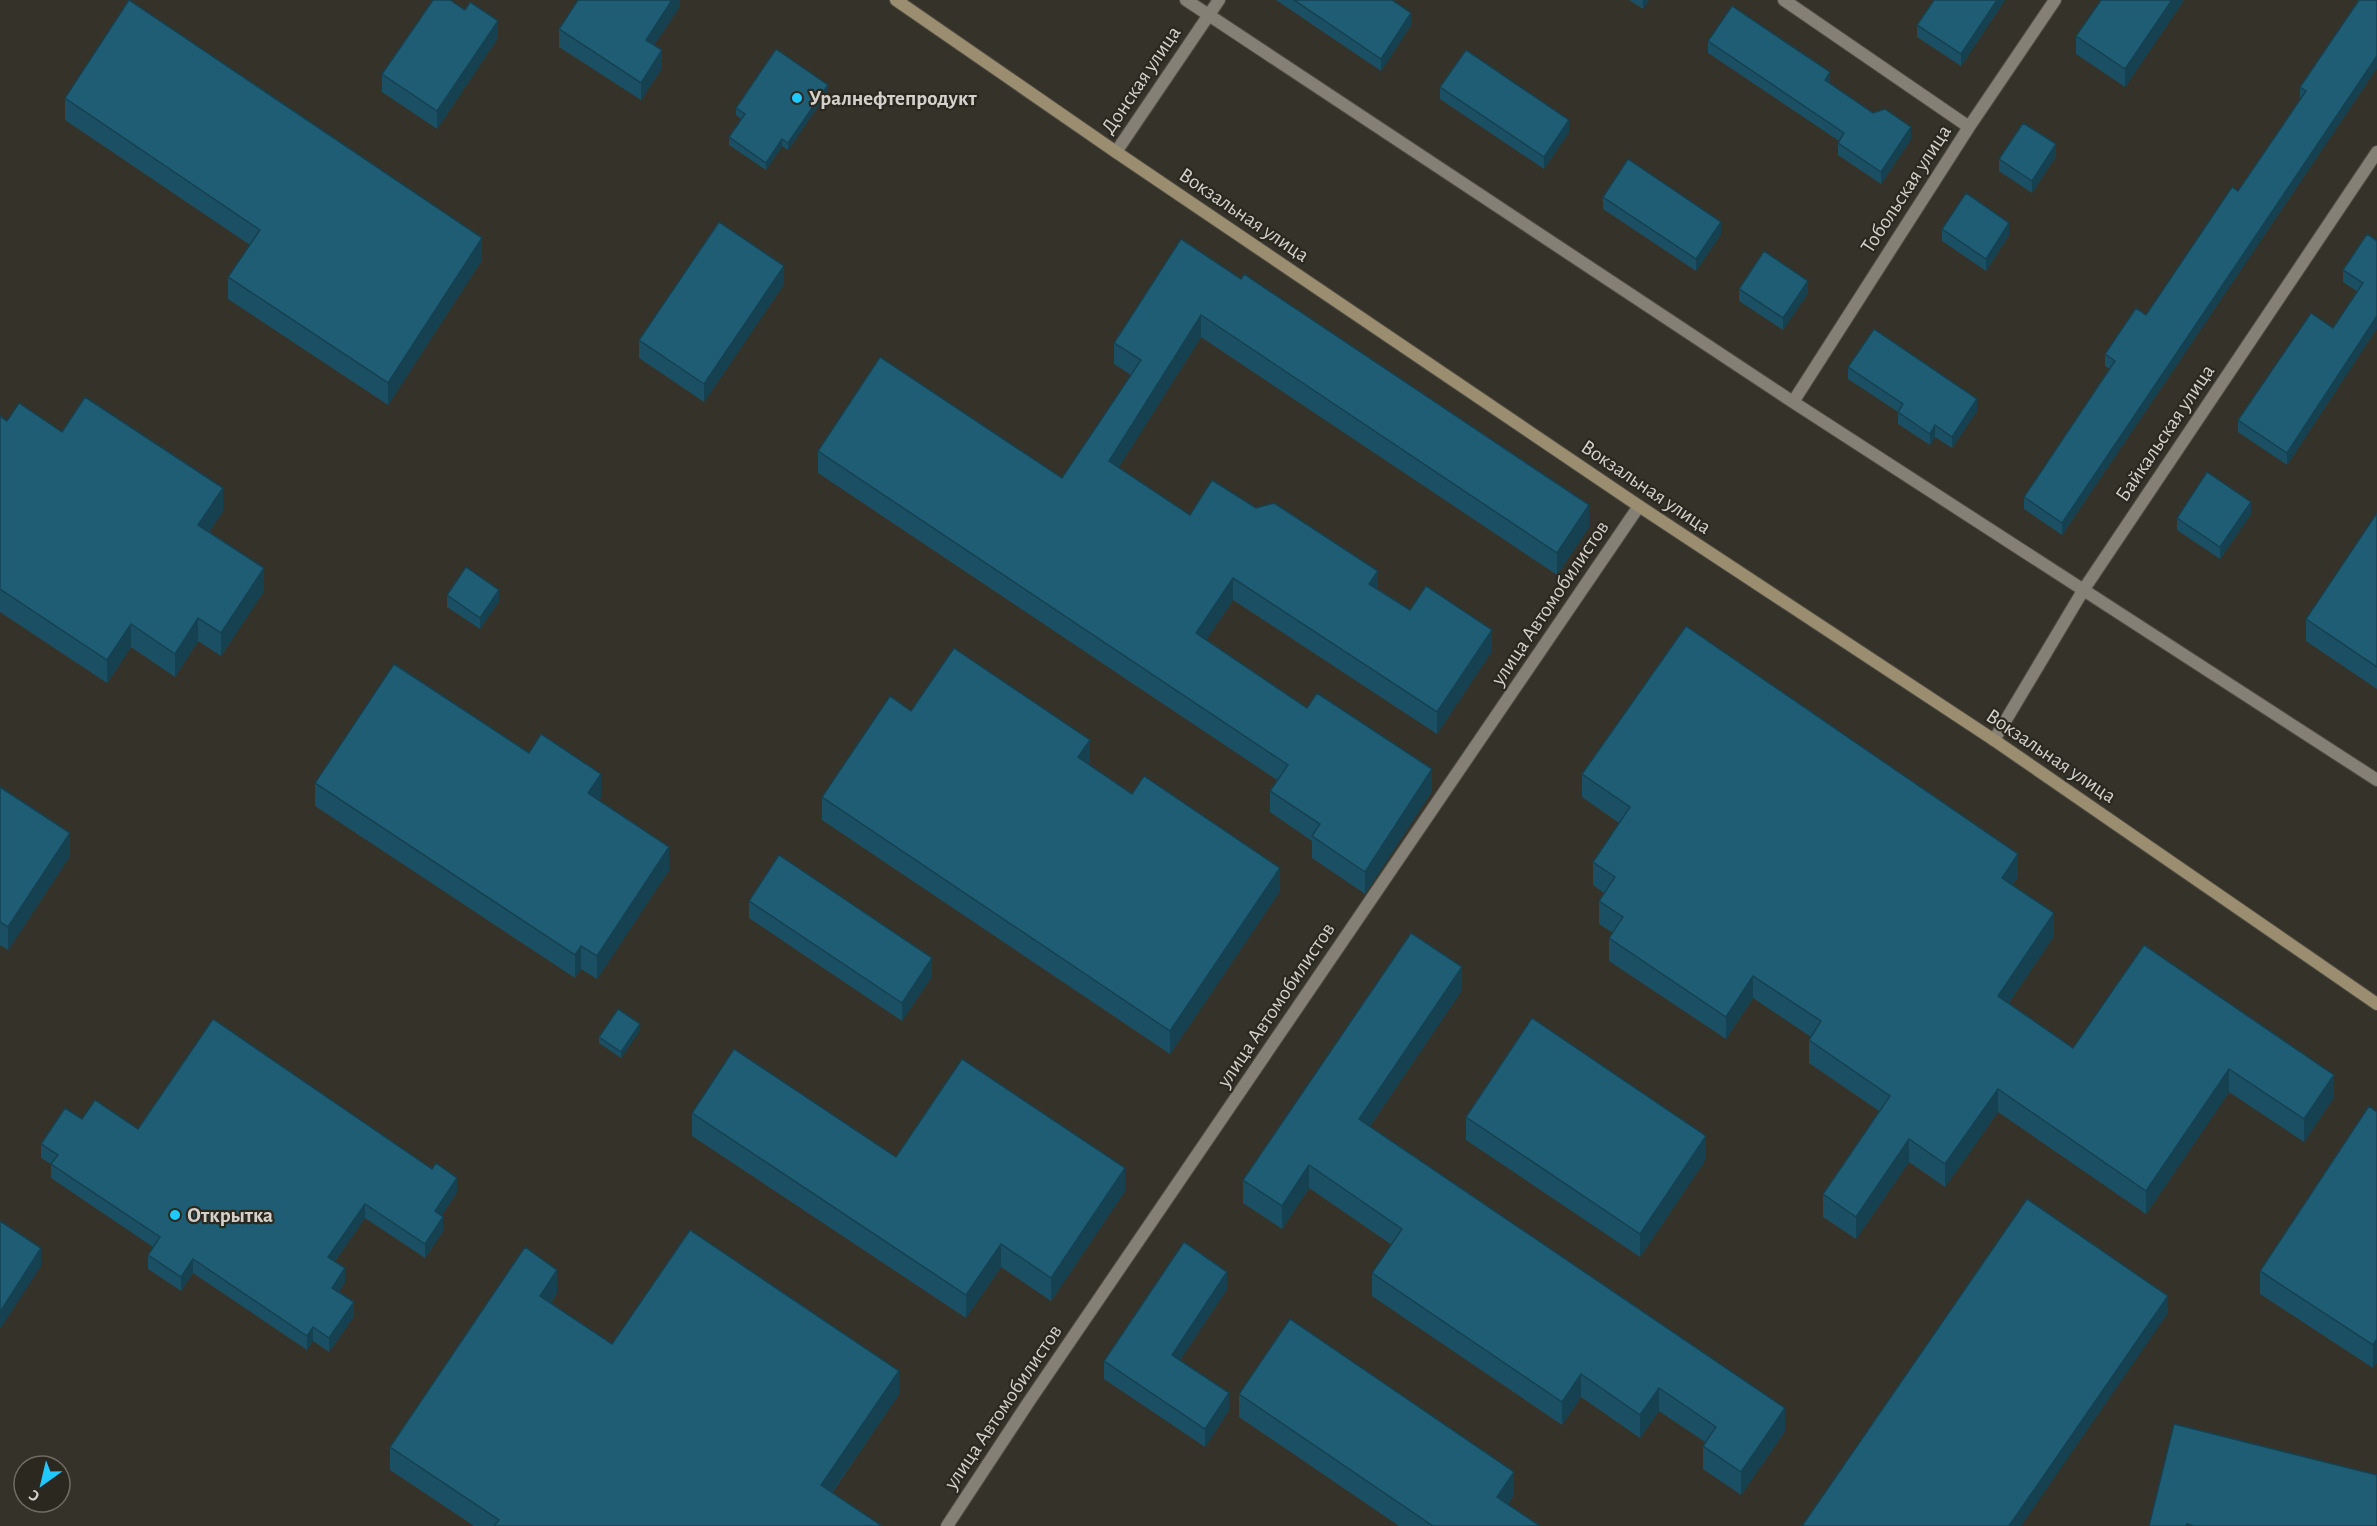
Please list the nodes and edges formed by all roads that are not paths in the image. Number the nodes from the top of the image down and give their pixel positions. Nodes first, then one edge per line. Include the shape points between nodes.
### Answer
1 (896, 0) edge
2 (1186, 0) edge
3 (1219, 0) edge
4 (1784, 0) edge
5 (2055, 0) edge
6 (1209, 15) junction
7 (1969, 127) junction
8 (1116, 152) junction
9 (2377, 152) edge
10 (1793, 402) junction
11 (1639, 506) junction
12 (2084, 590) junction
13 (1994, 740) junction
14 (2377, 780) edge
15 (2377, 1004) edge
16 (947, 1526) edge

1 - 8 main road, Вокзальная улица
2 - 6 street
3 - 6 street, Донская улица
4 - 7 street
5 - 7 street, Тобольская улица
6 - 8 street, Донская улица
6 - 10 street
7 - 10 street, Тобольская улица
8 - 11 main road, Вокзальная улица
9 - 12 street, Байкальская улица
10 - 12 street
11 - 13 main road, Вокзальная улица
11 - 16 street, улица Автомобилистов
12 - 13 street, Байкальская улица
12 - 14 street
13 - 15 main road, Вокзальная улица

